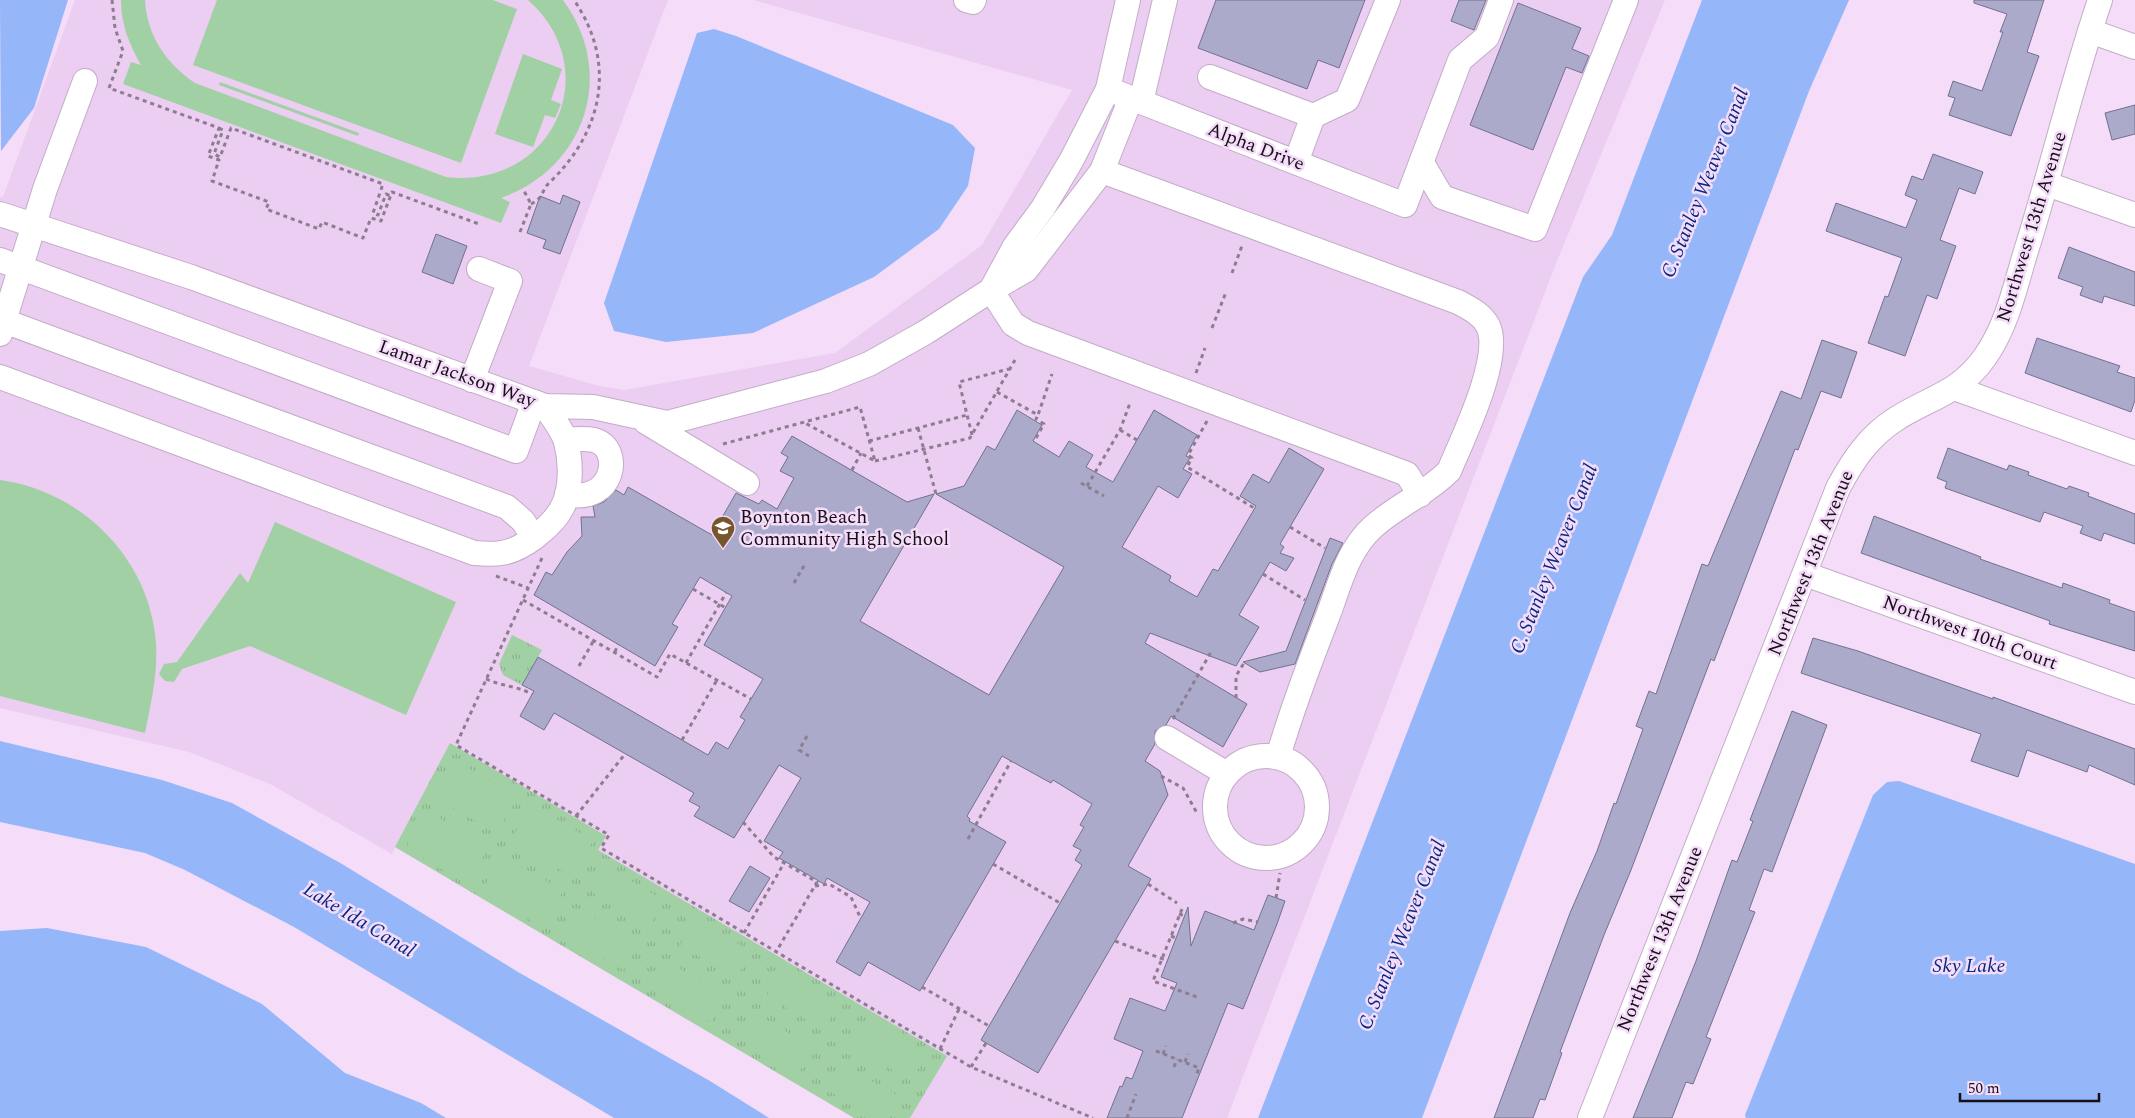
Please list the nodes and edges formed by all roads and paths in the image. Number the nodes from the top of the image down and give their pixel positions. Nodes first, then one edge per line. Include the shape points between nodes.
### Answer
1 (112, 0) edge
2 (574, 0) edge
3 (966, 0) edge
4 (974, 0) edge
5 (1128, 0) edge
6 (1164, 0) edge
7 (1388, 0) edge
8 (1501, 0) edge
9 (1626, 0) edge
10 (2100, 0) edge
11 (2090, 31) junction
12 (2135, 47) edge
13 (1210, 77) dead end
14 (85, 82) dead end
15 (1108, 89) junction
16 (1136, 100) junction
17 (1313, 116) junction
18 (219, 128) junction
19 (1296, 162) junction
20 (1422, 163) junction
21 (1102, 171) junction
22 (2047, 184) junction
23 (523, 189) dead end
24 (391, 196) junction
25 (531, 204) junction
26 (0, 214) edge
27 (2135, 215) edge
28 (35, 224) junction
29 (479, 224) dead end
30 (520, 232) dead end
31 (1246, 236) dead end
32 (10, 263) edge
33 (479, 269) dead end
34 (1232, 273) dead end
35 (990, 290) junction
36 (1226, 292) dead end
37 (2, 328) edge
38 (1212, 328) dead end
39 (1205, 348) dead end
40 (1015, 360) dead end
41 (1010, 368) junction
42 (1052, 374) dead end
43 (1195, 374) dead end
44 (0, 377) edge
45 (472, 380) junction
46 (1954, 388) junction
47 (997, 392) junction
48 (1130, 403) dead end
49 (539, 404) junction
50 (1210, 414) dead end
51 (967, 415) junction
52 (1038, 415) junction
53 (640, 419) junction
54 (805, 423) junction
55 (918, 428) junction
56 (1120, 430) junction
57 (972, 435) junction
58 (1036, 438) dead end
59 (566, 440) junction
60 (1137, 440) dead end
61 (870, 441) junction
62 (714, 447) dead end
63 (924, 450) junction
64 (861, 453) junction
65 (2135, 453) edge
66 (875, 461) junction
67 (852, 470) dead end
68 (747, 482) dead end
69 (1082, 483) dead end
70 (1088, 486) junction
71 (567, 494) junction
72 (936, 494) dead end
73 (1420, 495) junction
74 (1104, 496) dead end
75 (1254, 508) dead end
76 (726, 519) dead end
77 (1290, 527) dead end
78 (716, 538) dead end
79 (539, 546) junction
80 (1325, 548) dead end
81 (805, 564) dead end
82 (488, 572) dead end
83 (1263, 574) dead end
84 (1805, 574) junction
85 (794, 583) dead end
86 (528, 588) junction
87 (693, 589) dead end
88 (726, 592) dead end
89 (523, 600) junction
90 (1305, 600) dead end
91 (720, 604) junction
92 (726, 608) dead end
93 (594, 640) junction
94 (618, 644) dead end
95 (615, 652) junction
96 (1211, 652) dead end
97 (686, 663) junction
98 (1244, 663) dead end
99 (579, 666) dead end
100 (486, 679) junction
101 (717, 680) junction
102 (2135, 692) edge
103 (532, 694) dead end
104 (1236, 698) dead end
105 (750, 699) dead end
106 (807, 736) dead end
107 (1167, 738) joint
108 (682, 740) dead end
109 (625, 754) dead end
110 (809, 756) dead end
111 (1278, 757) junction
112 (1011, 760) dead end
113 (1227, 774) junction
114 (1161, 776) dead end
115 (1198, 815) dead end
116 (576, 816) junction
117 (744, 822) dead end
118 (968, 839) dead end
119 (784, 863) junction
120 (993, 864) dead end
121 (1280, 873) dead end
122 (1148, 884) dead end
123 (815, 886) junction
124 (1276, 898) dead end
125 (1060, 903) dead end
126 (1177, 903) dead end
127 (1182, 908) dead end
128 (1179, 914) junction
129 (1185, 916) dead end
130 (860, 919) dead end
131 (1258, 922) dead end
132 (1233, 923) dead end
133 (744, 933) junction
134 (1171, 936) junction
135 (1176, 938) dead end
136 (1115, 941) dead end
137 (776, 952) junction
138 (1162, 958) junction
139 (1168, 961) dead end
140 (922, 987) dead end
141 (1197, 997) dead end
142 (959, 1009) junction
143 (989, 1026) dead end
144 (986, 1043) dead end
145 (1166, 1046) dead end
146 (940, 1049) junction
147 (1156, 1051) dead end
148 (1163, 1054) junction
149 (1188, 1054) dead end
150 (1177, 1059) junction
151 (1185, 1062) junction
152 (971, 1067) junction
153 (1174, 1067) dead end
154 (1196, 1076) dead end
155 (1136, 1094) dead end
156 (1093, 1118) edge
157 (1127, 1118) edge
158 (1590, 1118) edge

1 - 18 path via 115,28 123,51 109,88
2 - 25 path via 597,52 600,72 596,109 576,154 548,183 542,197
3 - 4 street
5 - 15 street
6 - 16 street
7 - 17 street via 1347,100
8 - 20 street via 1487,37 1460,60
9 - 20 street via 1535,229 1442,197
10 - 11 street, Northwest 13th Avenue
11 - 12 street
11 - 22 street, Northwest 13th Avenue
13 - 17 street
14 - 28 street
15 - 16 street, Alpha Drive
15 - 35 street via 1071,161
16 - 19 street, Alpha Drive
16 - 21 street
17 - 19 street
18 - 24 path via 223,130 214,154 220,157 230,128 384,184 372,213 378,215 386,194
18 - 24 path via 208,156 219,160 212,181 269,202 266,209 319,229 322,222 363,238 371,218 381,221
19 - 20 street, Alpha Drive via 1405,205
21 - 35 street via 1026,270
21 - 73 street via 1458,302 1479,314 1488,326 1492,340 1486,378 1449,471
22 - 27 street
22 - 46 street, Northwest 13th Avenue via 2006,318 1993,345 1974,370
23 - 25 path
24 - 29 path via 392,192
25 - 30 path
26 - 28 street, Lamar Jackson Way
28 - 32 street
28 - 45 street, Lamar Jackson Way via 191,277
31 - 34 path
32 - 37 street
32 - 49 street via 516,451
33 - 45 street via 510,281
35 - 53 street via 869,364 826,381 667,423
35 - 73 street via 1013,324 1028,333 1407,474
36 - 38 path
37 - 79 street via 508,507
39 - 43 path
40 - 41 path
41 - 47 path
41 - 51 path via 959,382
42 - 52 path
44 - 79 street, Lamar Jackson Way via 474,553 501,553
45 - 49 street, Lamar Jackson Way
46 - 65 street
46 - 84 street, Northwest 13th Avenue via 1896,419 1861,450 1838,488
47 - 52 path
47 - 57 path
48 - 56 path
49 - 53 street via 592,407
49 - 59 street, Lamar Jackson Way
50 - 75 path via 1188,455 1192,458 1187,467
51 - 55 path
51 - 57 path
52 - 58 path via 1036,419 1044,424
53 - 68 street
54 - 61 path via 860,407
54 - 62 path
54 - 64 path
55 - 61 path
55 - 63 path
56 - 60 path
56 - 70 path
57 - 63 path
59 - 71 street, Lamar Jackson Way via 570,468
59 - 71 street via 596,440 604,447 612,466 609,478 595,493
61 - 66 path
63 - 66 path
63 - 72 path
64 - 66 path
64 - 67 path
69 - 70 path
70 - 74 path
71 - 79 street, Lamar Jackson Way via 563,507
73 - 111 street via 1372,528 1351,556 1304,678
76 - 78 path
77 - 80 path
79 - 86 path
81 - 85 path
82 - 86 path
83 - 90 path
84 - 102 street, Northwest 10th Court
84 - 158 street, Northwest 13th Avenue
86 - 89 path
87 - 91 path
88 - 91 path
89 - 93 path
89 - 100 path
91 - 92 path
91 - 97 path
93 - 95 path
93 - 99 path
94 - 95 path
95 - 97 path via 657,677 669,654
96 - 107 path via 1164,736
97 - 101 path
98 - 104 path via 1236,676
100 - 103 path
100 - 116 path via 456,745
101 - 105 path
101 - 108 path
106 - 110 path via 799,750
107 - 113 street
109 - 116 path
111 - 113 street via 1250,758
111 - 113 street via 1299,768 1306,776 1317,808 1305,840 1287,854 1253,857 1242,853 1225,838 1217,823 1214,806 1220,784
112 - 118 path
114 - 115 path via 1183,788
116 - 133 path via 609,835 601,848
117 - 119 path via 774,857
119 - 123 path via 817,882
119 - 133 path
120 - 125 path
121 - 124 path
122 - 126 path
123 - 130 path via 829,884 851,897
123 - 137 path
127 - 128 path
128 - 129 path
128 - 134 path
131 - 132 path via 1243,919
133 - 137 path
134 - 135 path
134 - 138 path
136 - 138 path
137 - 146 path
138 - 139 path
138 - 141 path via 1153,981
140 - 142 path
142 - 143 path
142 - 146 path
144 - 152 path
145 - 148 path
146 - 152 path
147 - 148 path
148 - 150 path
149 - 151 path
150 - 151 path
150 - 153 path
151 - 154 path via 1199,1068
152 - 156 path
155 - 157 path

